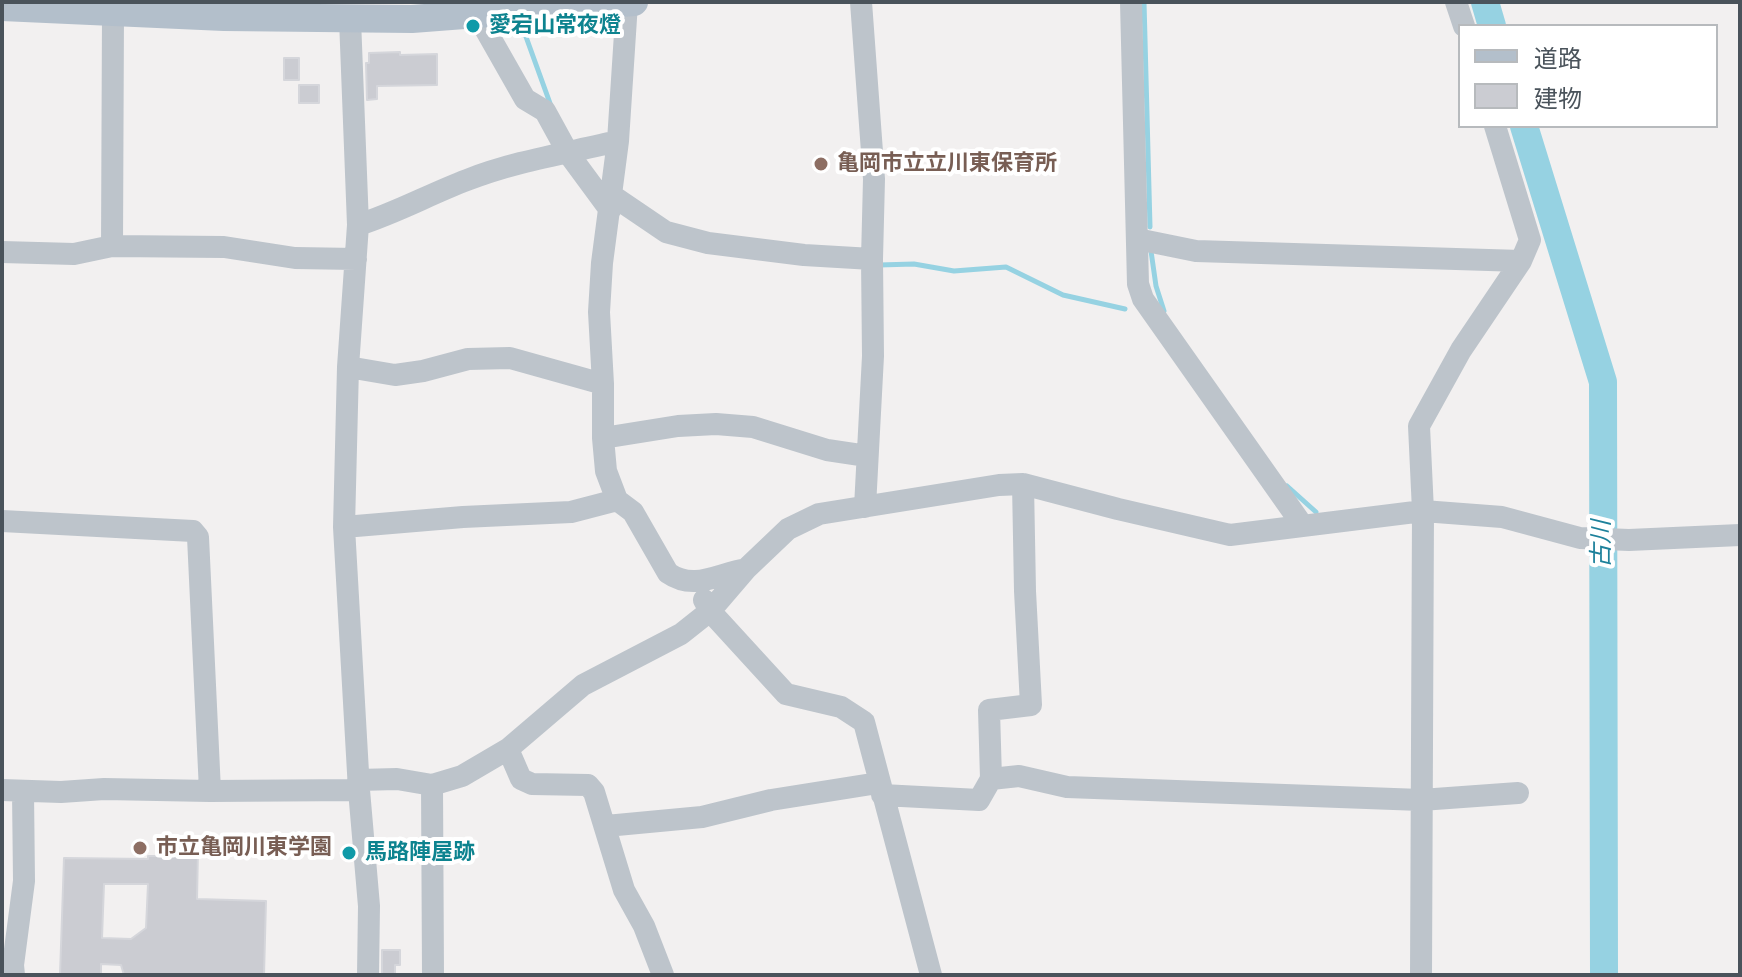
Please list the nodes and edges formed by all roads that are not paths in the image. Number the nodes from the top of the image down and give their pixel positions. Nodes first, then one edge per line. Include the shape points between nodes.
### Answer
1 (861, 2) edge
2 (1131, 2) edge
3 (1456, 2) edge
4 (626, 3) edge
5 (84, 6) edge
6 (2, 7) edge
7 (473, 8) edge
8 (222, 10) edge
9 (113, 12) junction
10 (350, 19) junction
11 (1463, 24) edge
12 (1496, 128) edge
13 (618, 141) junction
14 (568, 153) junction
15 (610, 202) junction
16 (358, 225) junction
17 (1137, 239) junction
18 (112, 246) junction
19 (2, 252) edge
20 (356, 259) junction
21 (872, 259) junction
22 (1521, 261) junction
23 (348, 367) junction
24 (603, 384) junction
25 (603, 438) junction
26 (867, 456) junction
27 (1023, 484) junction
28 (617, 500) junction
29 (865, 507) junction
30 (1423, 511) junction
31 (2, 521) edge
32 (1303, 526) junction
33 (344, 527) junction
34 (1740, 535) edge
35 (746, 569) junction
36 (694, 583) junction
37 (710, 611) junction
38 (508, 749) junction
39 (991, 779) junction
40 (359, 785) junction
41 (432, 785) junction
42 (880, 789) junction
43 (13, 791) edge
44 (210, 791) junction
45 (1518, 793) dead end
46 (1421, 800) junction
47 (606, 826) junction
48 (14, 975) edge
49 (368, 975) edge
50 (433, 975) edge
51 (663, 975) edge
52 (931, 975) edge
53 (1421, 975) edge

1 - 21 street via 874,179
2 - 17 street
3 - 11 street
4 - 7 main road
4 - 13 street
5 - 6 main road
5 - 9 main road
7 - 10 main road via 412,19
7 - 14 street via 525,99 545,111
8 - 9 main road
8 - 10 main road
9 - 18 street
10 - 16 street
12 - 22 street via 1530,240
13 - 14 street
13 - 15 street
14 - 15 street
14 - 16 street via 467,180
15 - 21 street via 666,232 708,243
15 - 24 street via 599,312
16 - 20 street
17 - 22 street via 1196,251
17 - 32 street via 1143,299
18 - 19 street via 74,254
18 - 20 street via 224,247 295,258
20 - 23 street
21 - 26 street
22 - 30 street via 1461,350 1419,426
23 - 24 street via 395,375 468,359 510,358
23 - 33 street
24 - 25 street
25 - 26 street via 716,424 753,427 827,450
25 - 28 street via 606,471
26 - 29 street
27 - 29 street
27 - 32 street via 1230,535
27 - 39 street via 1031,705 989,710
28 - 33 street via 571,512
28 - 36 street via 633,512 668,573
29 - 35 street via 819,514 788,529
30 - 32 street
30 - 34 street via 1502,517 1580,538
30 - 46 street
31 - 44 street via 193,531 198,537
33 - 40 street
35 - 36 street
35 - 37 street
36 - 37 street
37 - 38 street via 681,634 583,685
37 - 42 street via 786,694 841,707 864,722
38 - 41 street via 462,776
38 - 47 street via 521,779 532,784 588,785
39 - 42 street via 979,800
39 - 46 street via 1019,776 1067,787
40 - 41 street via 397,779
40 - 44 street
40 - 49 street via 369,906
41 - 50 street
42 - 47 street
42 - 52 street
43 - 44 street
43 - 48 street via 24,881
45 - 46 street
46 - 53 street
47 - 51 street via 624,890

